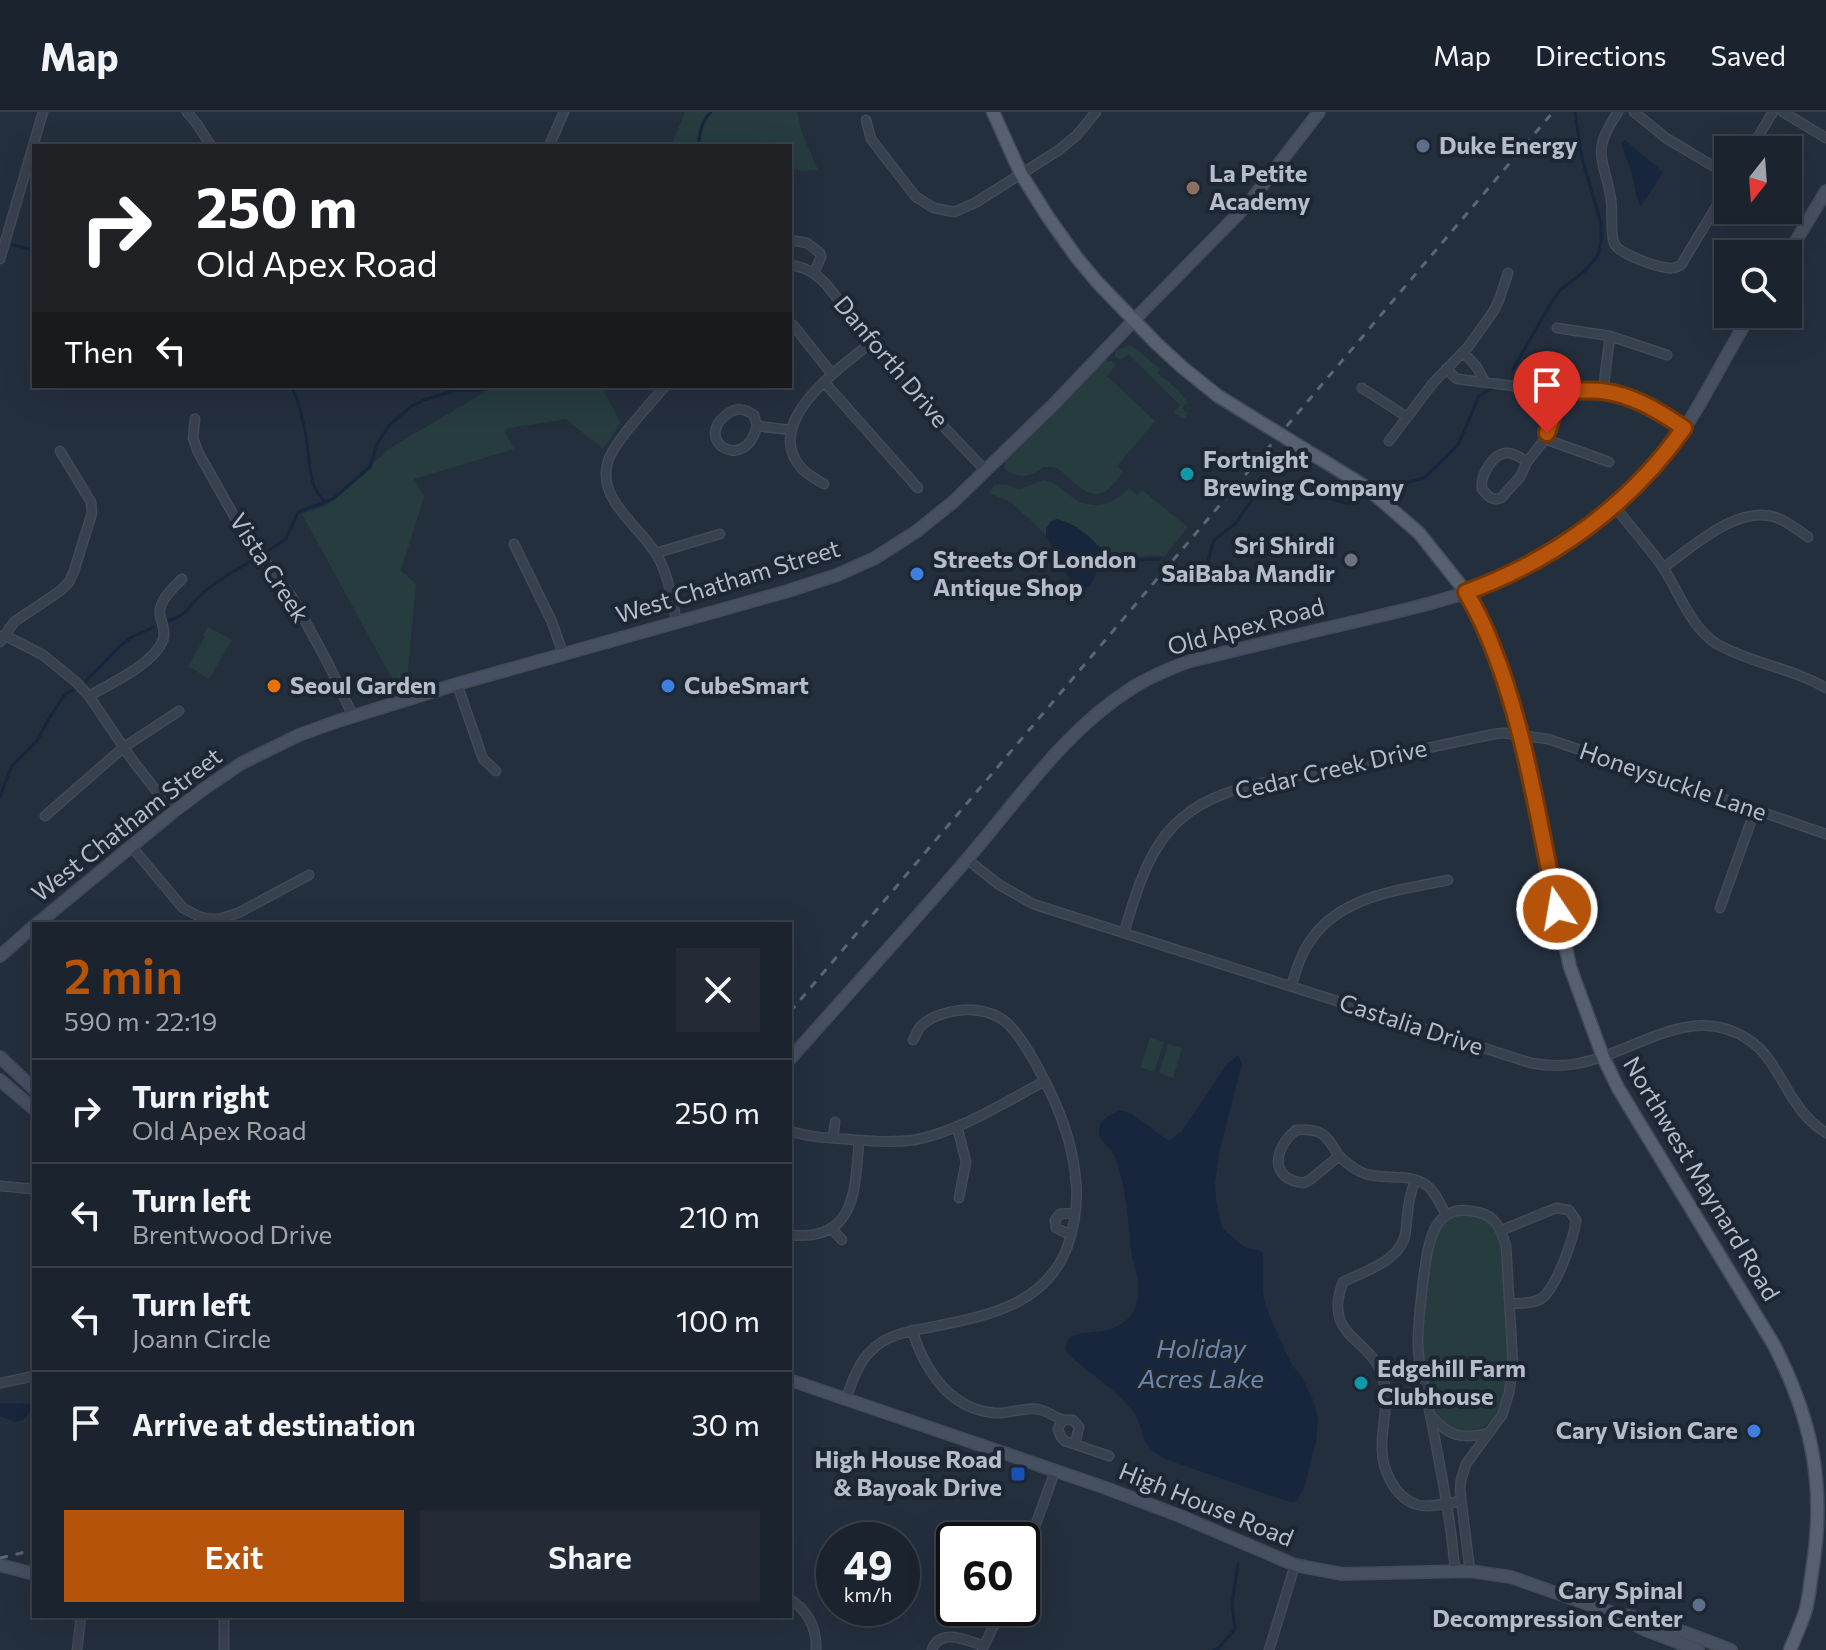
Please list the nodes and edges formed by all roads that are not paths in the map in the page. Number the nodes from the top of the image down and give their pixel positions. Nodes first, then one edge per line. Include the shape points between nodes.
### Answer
1 (43, 112) edge
2 (187, 112) edge
3 (564, 112) edge
4 (993, 112) edge
5 (1096, 112) edge
6 (1319, 112) edge
7 (1618, 112) edge
8 (1634, 112) edge
9 (1773, 112) edge
10 (1783, 112) edge
11 (866, 120) dead end
12 (1758, 136) edge
13 (1826, 138) edge
14 (33, 144) edge
15 (210, 144) edge
16 (550, 144) edge
17 (32, 146) edge
18 (1714, 167) edge
19 (1021, 174) junction
20 (1826, 191) edge
21 (1714, 210) edge
22 (4, 233) edge
23 (792, 240) edge
24 (1796, 240) edge
25 (0, 259) edge
26 (792, 265) edge
27 (814, 273) junction
28 (1508, 273) dead end
29 (1134, 320) junction
30 (793, 325) dead end
31 (1557, 328) dead end
32 (1743, 328) edge
33 (1610, 336) junction
34 (872, 342) junction
35 (1463, 352) junction
36 (1667, 355) dead end
37 (1446, 369) junction
38 (832, 374) junction
39 (824, 382) junction
40 (1485, 382) junction
41 (663, 388) edge
42 (1362, 388) dead end
43 (1555, 391) junction
44 (1603, 391) junction
45 (1407, 417) junction
46 (195, 419) dead end
47 (757, 426) junction
48 (1684, 428) junction
49 (791, 430) junction
50 (1545, 439) junction
51 (1389, 441) dead end
52 (60, 451) dead end
53 (1527, 462) junction
54 (1609, 462) dead end
55 (985, 470) junction
56 (824, 484) dead end
57 (918, 488) dead end
58 (1615, 506) junction
59 (720, 534) dead end
60 (1808, 537) dead end
61 (514, 544) dead end
62 (656, 553) junction
63 (1663, 568) junction
64 (182, 579) dead end
65 (1466, 592) junction
66 (677, 623) junction
67 (2, 638) edge
68 (563, 654) junction
69 (457, 684) junction
70 (1826, 688) edge
71 (89, 696) junction
72 (179, 711) dead end
73 (353, 716) junction
74 (1520, 735) junction
75 (124, 747) junction
76 (496, 771) dead end
77 (1755, 810) junction
78 (173, 812) junction
79 (45, 816) dead end
80 (1826, 834) edge
81 (131, 846) junction
82 (967, 859) junction
83 (309, 875) dead end
84 (1448, 880) dead end
85 (1720, 908) dead end
86 (39, 922) edge
87 (32, 928) edge
88 (1124, 933) junction
89 (0, 956) edge
90 (1291, 986) junction
91 (913, 1040) dead end
92 (0, 1057) edge
93 (792, 1057) edge
94 (1603, 1057) junction
95 (1045, 1081) junction
96 (1, 1083) edge
97 (32, 1087) edge
98 (32, 1107) edge
99 (835, 1122) dead end
100 (957, 1126) junction
101 (792, 1132) edge
102 (1826, 1133) edge
103 (833, 1138) junction
104 (859, 1141) junction
105 (1339, 1156) junction
106 (1416, 1180) junction
107 (0, 1186) edge
108 (32, 1189) edge
109 (959, 1198) dead end
110 (1075, 1213) junction
111 (1446, 1215) junction
112 (832, 1229) junction
113 (1502, 1230) junction
114 (792, 1235) edge
115 (1071, 1235) junction
116 (842, 1240) dead end
117 (1510, 1304) junction
118 (912, 1330) junction
119 (32, 1376) edge
120 (792, 1381) edge
121 (0, 1383) edge
122 (846, 1399) junction
123 (1430, 1414) junction
124 (1062, 1420) junction
125 (1488, 1433) junction
126 (1075, 1444) junction
127 (1109, 1456) dead end
128 (1055, 1471) junction
129 (1461, 1501) junction
130 (1446, 1504) junction
131 (1037, 1522) edge
132 (0, 1565) edge
133 (1295, 1565) junction
134 (1455, 1571) junction
135 (1470, 1571) junction
136 (32, 1573) edge
137 (792, 1600) edge
138 (1616, 1614) junction
139 (81, 1618) edge
140 (224, 1618) edge
141 (993, 1626) edge
142 (983, 1648) edge
143 (77, 1650) edge
144 (224, 1650) edge
145 (816, 1650) edge
146 (932, 1650) edge
147 (1269, 1650) edge
148 (1698, 1650) edge
149 (1731, 1650) edge
150 (1790, 1650) edge

1 - 14 street
2 - 15 street
3 - 16 street
4 - 19 main road, Northwest Maynard Road
5 - 19 street via 1067,143
6 - 29 main road, West Chatham Street via 1248,204
7 - 21 street via 1600,150 1614,242 1622,252 1669,268 1681,265
8 - 18 street
9 - 12 street
10 - 13 street
11 - 19 street via 871,139 916,197 934,208 963,210
17 - 22 street
19 - 29 main road, Northwest Maynard Road via 1077,258
20 - 24 main road
22 - 25 street
23 - 27 street via 820,253
26 - 27 street, Danforth Drive
27 - 34 street, Danforth Drive
28 - 35 street via 1493,312
29 - 55 main road, West Chatham Street
29 - 65 main road, Northwest Maynard Road via 1218,396 1376,495 1419,533
30 - 38 street
31 - 33 street
32 - 48 main road, Old Apex Road
33 - 36 street
33 - 44 street
34 - 38 street
34 - 55 street, Danforth Drive
35 - 37 street
35 - 40 street
37 - 40 street via 1457,379
37 - 45 street
38 - 39 street
39 - 49 street via 798,412
39 - 57 street
40 - 43 street
41 - 62 street via 614,447 606,474 611,497
42 - 45 street
43 - 44 street
43 - 50 street
44 - 48 street via 1647,406
45 - 51 street
46 - 73 street, Vista Creek via 198,452 243,532 292,597
47 - 47 street via 754,415 736,409 718,422 714,436 725,449 739,450 754,438
47 - 49 street
48 - 58 main road, Old Apex Road
49 - 56 street via 799,462
50 - 53 street
50 - 54 street
52 - 67 street via 91,502 90,521 69,582 14,622
53 - 53 street via 1501,498 1492,499 1482,489 1481,480 1498,456 1513,453
55 - 66 main road, West Chatham Street via 917,531 875,558 837,575
58 - 63 street
58 - 65 main road, Old Apex Road via 1520,569
59 - 62 street
60 - 63 street via 1776,517 1747,516 1727,523
61 - 68 street
62 - 66 street
63 - 70 street via 1709,639
64 - 71 street via 161,606 165,633 158,648
65 - 74 main road, Northwest Maynard Road via 1499,664
65 - 82 main road, Old Apex Road via 1187,662 1134,686 1065,744
66 - 68 main road, West Chatham Street
67 - 71 street via 43,655
68 - 69 main road, West Chatham Street
69 - 73 main road, West Chatham Street
69 - 76 street via 483,759
71 - 75 street
72 - 75 street
73 - 78 main road, West Chatham Street via 242,763
74 - 77 street, Honeysuckle Lane via 1548,739
74 - 88 street, Cedar Creek Drive via 1490,735 1248,786 1206,801 1173,827 1152,854
74 - 94 main road, Northwest Maynard Road via 1570,967
75 - 78 street
75 - 79 street
77 - 80 street, Honeysuckle Lane
77 - 85 street
78 - 81 main road, West Chatham Street
81 - 83 street via 183,908 210,919 238,913
81 - 86 main road, West Chatham Street
82 - 88 street, Castalia Drive via 1024,900
82 - 93 main road, Old Apex Road
84 - 90 street via 1344,908 1307,944
87 - 89 main road, West Chatham Street
88 - 90 street, Castalia Drive
90 - 94 street, Castalia Drive via 1531,1063 1570,1065
91 - 95 street via 922,1025 948,1012 987,1012 1007,1023
92 - 97 main road
94 - 102 street, Castalia Drive via 1682,1027 1706,1024 1729,1029 1762,1050 1807,1118
94 - 150 main road, Northwest Maynard Road via 1774,1345 1806,1420 1817,1483 1816,1545 1806,1610
95 - 100 street
95 - 110 street via 1072,1151
96 - 98 main road
99 - 103 street
100 - 104 street via 915,1139
100 - 109 street via 966,1162
101 - 103 street
103 - 104 street
104 - 112 street via 853,1198
105 - 105 street via 1304,1183 1283,1174 1278,1156 1284,1141 1305,1129 1327,1136
105 - 106 street via 1367,1175
106 - 111 street via 1433,1191
106 - 130 street via 1400,1249 1343,1282 1336,1301 1343,1326 1384,1379 1382,1445 1388,1477 1416,1504
107 - 108 street
110 - 115 street
110 - 115 street via 1060,1214 1055,1220 1056,1228
111 - 113 street via 1479,1212
111 - 123 street via 1432,1231 1419,1329
112 - 114 street
112 - 116 street
113 - 117 street
113 - 117 street via 1556,1208 1569,1210 1576,1220 1552,1289 1540,1301
115 - 118 street via 1051,1274 1021,1300 991,1314
117 - 125 street via 1509,1393 1502,1415
118 - 122 street via 872,1349
118 - 124 street via 942,1387 954,1398 990,1412 1037,1409
119 - 121 street
120 - 122 main road, High House Road
122 - 128 main road, High House Road
123 - 125 street via 1456,1435
123 - 130 street
124 - 126 street via 1061,1437
124 - 126 street via 1078,1425
125 - 129 street via 1464,1469
126 - 127 street
128 - 131 street
128 - 133 main road, High House Road
129 - 130 street
129 - 135 street
130 - 134 street
132 - 136 main road
133 - 134 main road, High House Road via 1342,1574
133 - 147 street
134 - 135 main road, High House Road
135 - 138 main road, High House Road via 1511,1577
137 - 145 street via 809,1618
138 - 148 main road, High House Road
138 - 149 main road, High House Road via 1647,1619
139 - 143 street
140 - 144 street
141 - 142 street
142 - 146 street via 949,1637 936,1641

